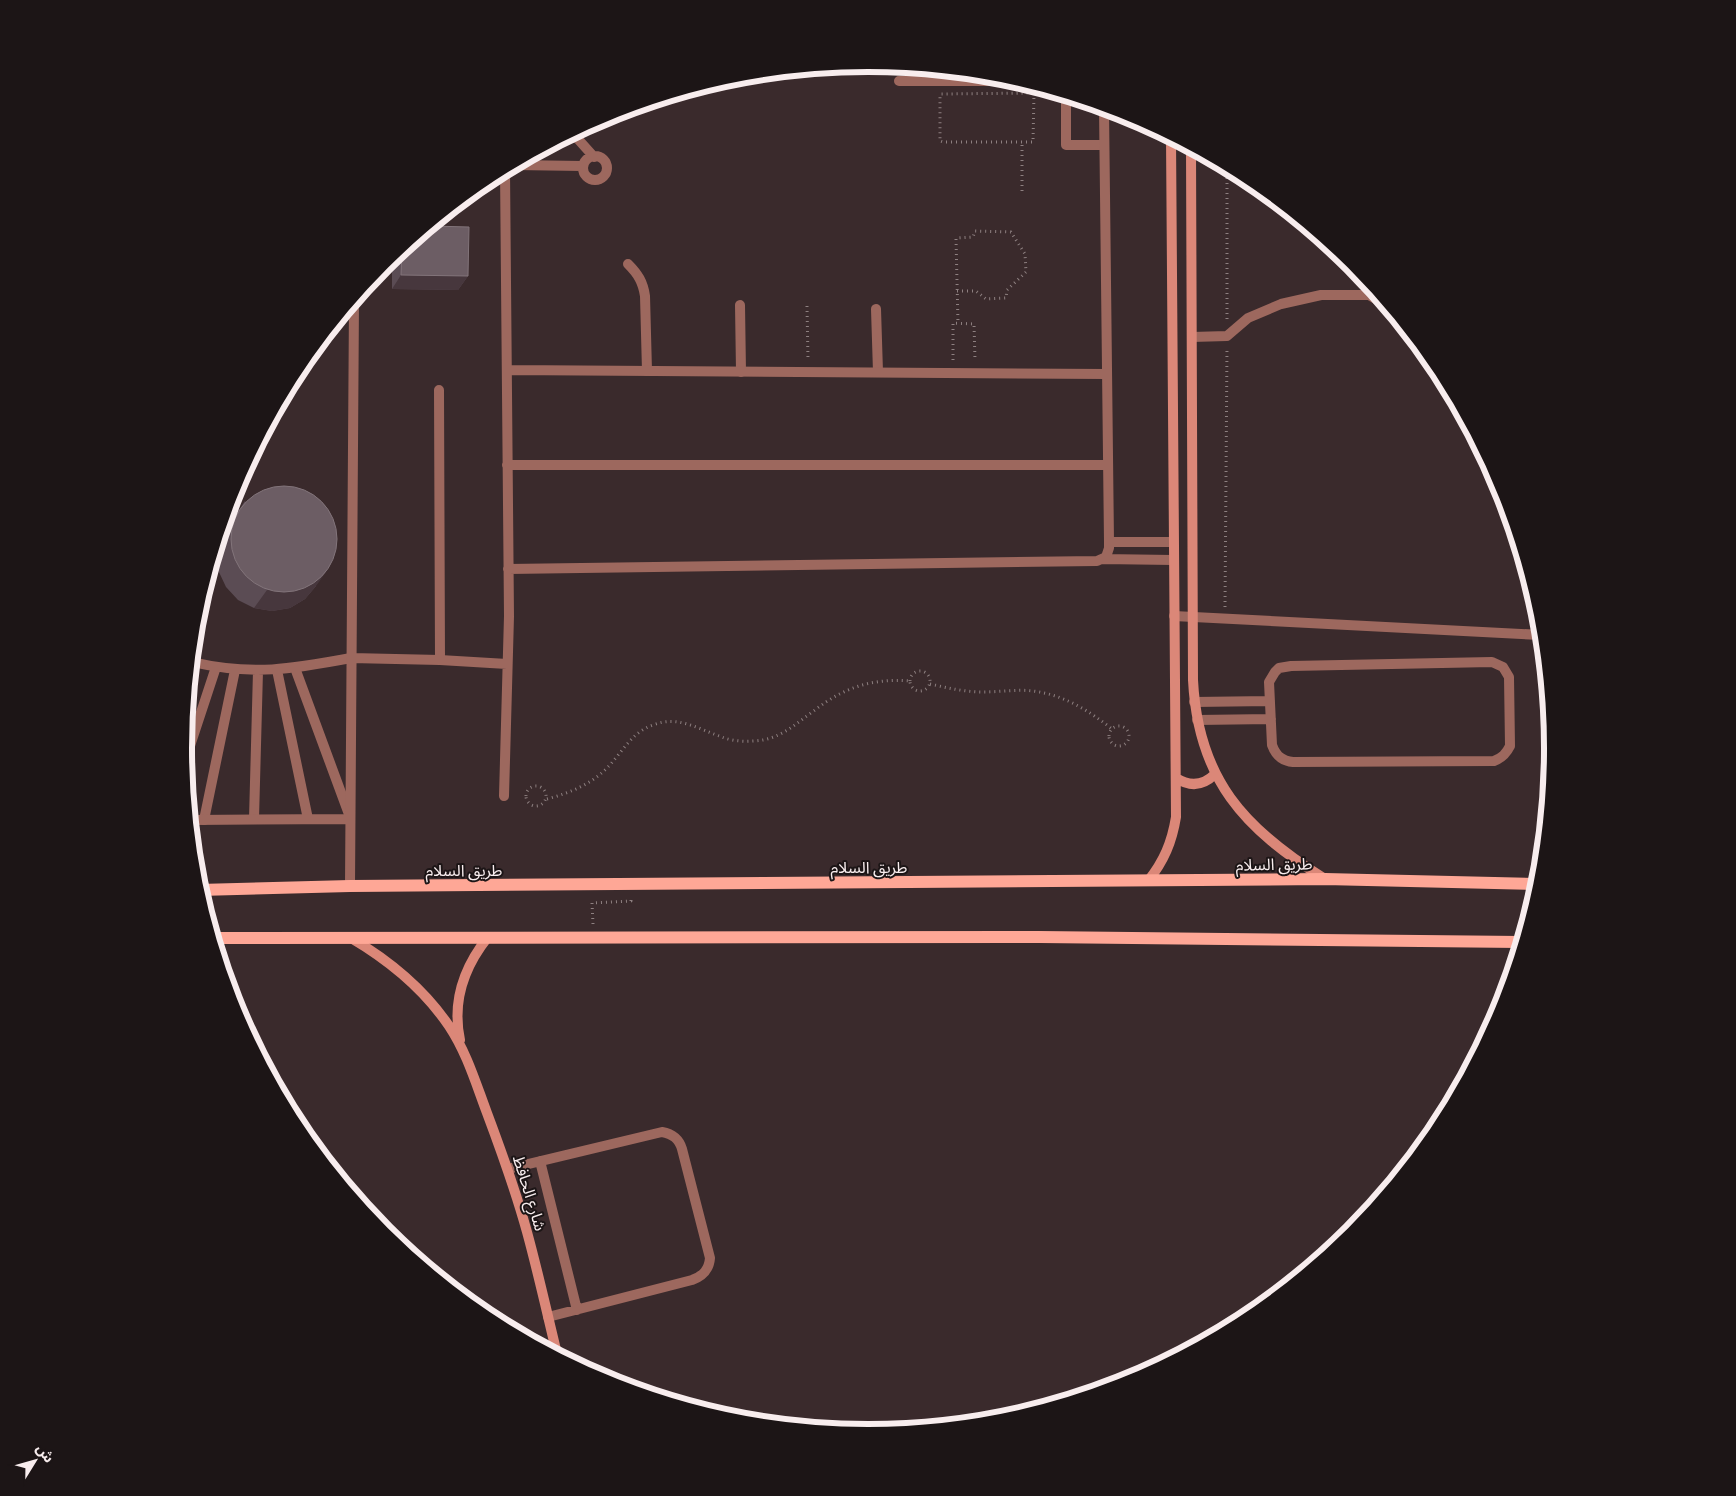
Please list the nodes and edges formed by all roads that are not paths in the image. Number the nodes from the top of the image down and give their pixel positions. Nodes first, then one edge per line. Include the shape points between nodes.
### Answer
1 (899, 81) dead end
2 (975, 81) edge
3 (1066, 103) edge
4 (1104, 115) edge
5 (577, 138) edge
6 (1171, 144) edge
7 (1104, 145) junction
8 (1191, 155) edge
9 (594, 156) junction
10 (526, 165) edge
11 (583, 166) junction
12 (505, 178) edge
13 (628, 264) dead end
14 (1365, 290) edge
15 (740, 305) dead end
16 (876, 309) dead end
17 (354, 310) edge
18 (1192, 337) junction
19 (507, 370) junction
20 (647, 371) junction
21 (741, 372) junction
22 (878, 372) junction
23 (1107, 374) junction
24 (439, 390) dead end
25 (508, 465) junction
26 (1108, 465) junction
27 (1109, 542) junction
28 (1173, 542) junction
29 (1102, 559) junction
30 (1173, 560) junction
31 (508, 569) junction
32 (1174, 616) junction
33 (1193, 617) junction
34 (1534, 635) edge
35 (351, 658) junction
36 (440, 660) junction
37 (198, 663) edge
38 (507, 664) junction
39 (216, 667) junction
40 (295, 668) junction
41 (235, 670) junction
42 (277, 670) junction
43 (258, 671) junction
44 (1270, 700) junction
45 (1194, 702) junction
46 (1271, 719) junction
47 (1197, 720) junction
48 (192, 739) edge
49 (1215, 774) junction
50 (1176, 778) junction
51 (504, 796) dead end
52 (254, 819) junction
53 (308, 819) junction
54 (350, 819) junction
55 (197, 820) edge
56 (204, 820) junction
57 (1325, 879) junction
58 (1148, 881) junction
59 (1530, 884) edge
60 (350, 886) junction
61 (208, 890) edge
62 (488, 937) junction
63 (220, 938) edge
64 (351, 938) junction
65 (1515, 942) edge
66 (461, 1046) junction
67 (540, 1161) junction
68 (508, 1169) junction
69 (577, 1310) junction
70 (548, 1318) junction
71 (555, 1347) edge

1 - 2 street
3 - 7 street via 1066,145
4 - 7 street
5 - 9 street
6 - 28 street
7 - 23 street
8 - 18 street
9 - 11 street
9 - 11 street via 605,163 606,172 600,179 587,178
10 - 11 street
12 - 19 street
13 - 20 street via 643,284
14 - 18 street via 1281,304 1248,318 1227,336
15 - 21 street
16 - 22 street
17 - 35 street
18 - 33 street
19 - 20 street
19 - 25 street
20 - 21 street
21 - 22 street
22 - 23 street
23 - 26 street
24 - 36 street
25 - 26 street
25 - 31 street
26 - 27 street
27 - 28 street
27 - 29 street via 1108,553
28 - 30 street
29 - 30 street
29 - 31 street
30 - 32 street
31 - 38 street
32 - 33 street
32 - 50 street
33 - 34 street
33 - 45 street
35 - 36 street
35 - 40 street
35 - 54 street
36 - 38 street
37 - 39 street
38 - 51 street
39 - 41 street
39 - 48 street
40 - 42 street
40 - 54 street
41 - 43 street
41 - 56 street
42 - 43 street
42 - 53 street
43 - 52 street
44 - 45 street
44 - 46 street
44 - 46 street via 1271,676 1285,666 1492,662 1503,667 1509,677 1510,746 1501,758 1494,760 1287,762 1274,751
45 - 47 street
46 - 47 street
47 - 49 street
49 - 50 street via 1197,785
49 - 57 street via 1251,824 1286,854
50 - 58 street via 1173,834 1168,852
52 - 53 street
52 - 56 street
53 - 54 street
54 - 60 street
55 - 56 street
57 - 58 main road, طريق السلام
57 - 59 main road, طريق السلام
58 - 60 main road, طريق السلام
60 - 61 main road, طريق السلام
62 - 64 main road
62 - 65 main road via 1049,937
62 - 66 street, شارع الحافظ via 477,951 458,997
63 - 64 main road
64 - 66 street, شارع الحافظ via 408,978 437,1010
66 - 68 street, شارع الحافظ
67 - 68 street
67 - 69 street
67 - 69 street via 655,1133 669,1133 680,1142 709,1251 709,1266 700,1278
68 - 70 street, شارع الحافظ
69 - 70 street
70 - 71 street, شارع الحافظ

